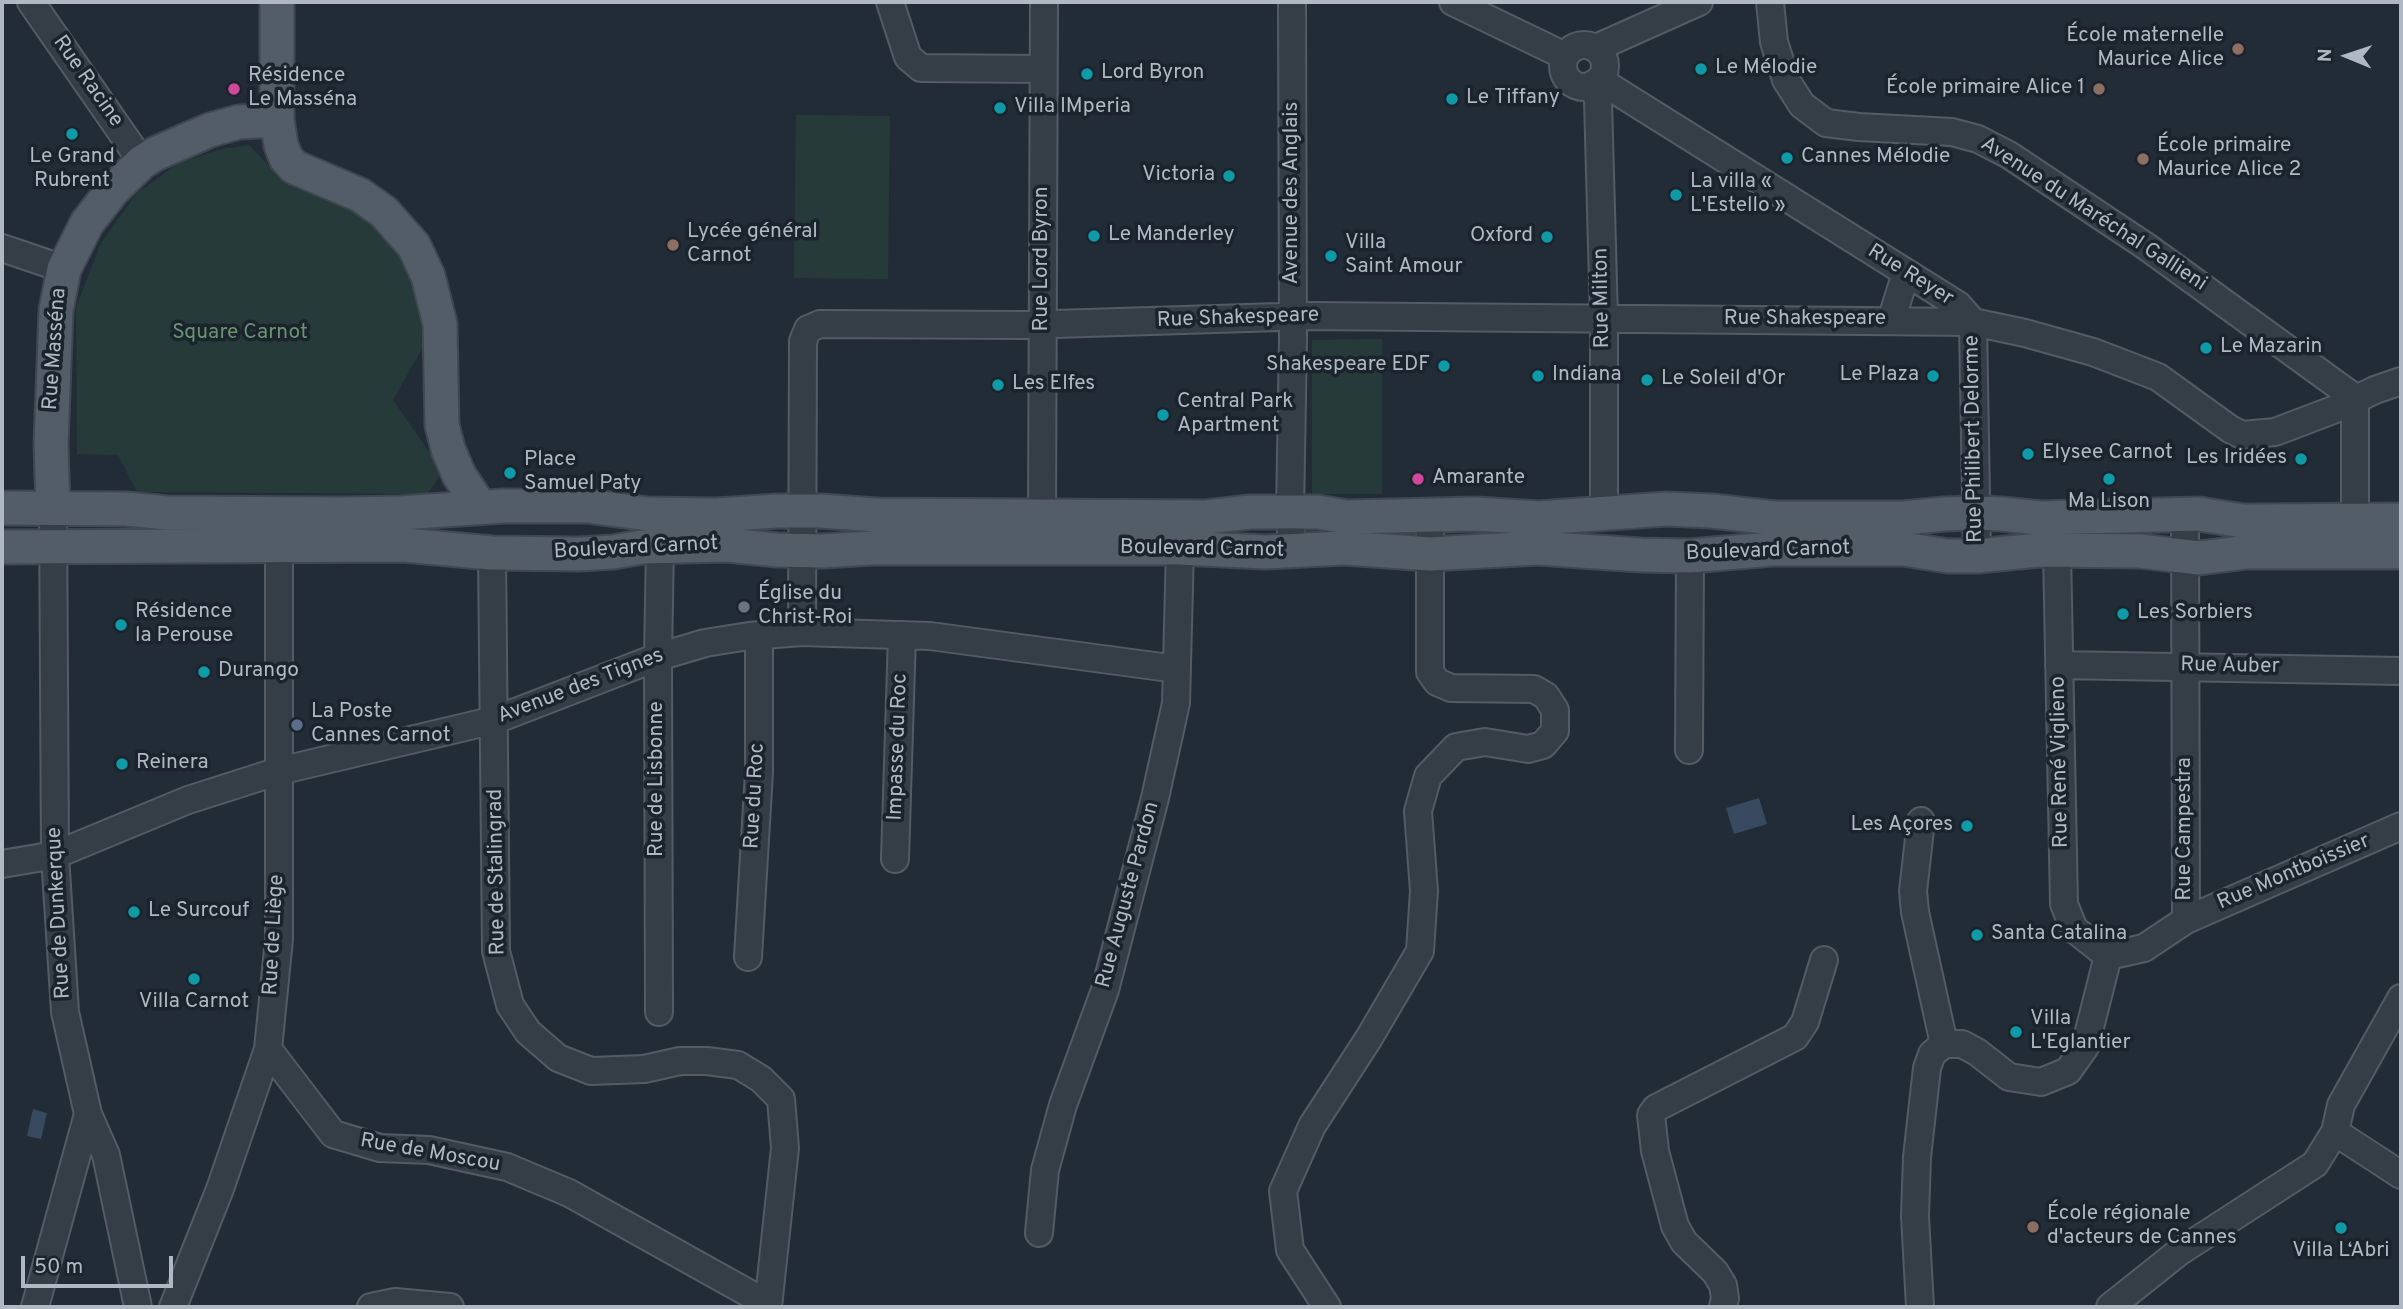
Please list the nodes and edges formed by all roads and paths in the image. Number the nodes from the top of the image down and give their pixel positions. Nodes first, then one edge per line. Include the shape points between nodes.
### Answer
1 (31, 2) edge
2 (277, 2) edge
3 (890, 2) edge
4 (1044, 2) edge
5 (1292, 2) edge
6 (1453, 2) edge
7 (1699, 2) edge
8 (1748, 2) edge
9 (1770, 2) edge
10 (1596, 48) junction
11 (1566, 56) junction
12 (1042, 69) junction
13 (1596, 82) junction
14 (277, 120) junction
15 (142, 162) junction
16 (2, 248) edge
17 (64, 269) junction
18 (1906, 273) junction
19 (1292, 318) junction
20 (1604, 319) junction
21 (1891, 321) junction
22 (1973, 322) junction
23 (1044, 325) junction
24 (2401, 381) edge
25 (2355, 398) junction
26 (51, 444) junction
27 (480, 507) junction
28 (8, 508) edge
29 (53, 508) junction
30 (801, 511) junction
31 (1604, 512) junction
32 (1290, 513) junction
33 (1977, 513) junction
34 (1430, 514) junction
35 (2185, 515) junction
36 (1042, 516) junction
37 (2356, 520) junction
38 (2401, 520) edge
39 (279, 545) junction
40 (2, 547) edge
41 (52, 547) junction
42 (660, 547) junction
43 (1180, 548) junction
44 (801, 550) junction
45 (2057, 551) junction
46 (1292, 552) junction
47 (2401, 552) edge
48 (492, 553) junction
49 (1430, 554) junction
50 (1690, 556) junction
51 (1977, 556) junction
52 (2185, 557) junction
53 (802, 632) junction
54 (759, 635) junction
55 (902, 635) junction
56 (658, 657) junction
57 (2059, 665) junction
58 (2185, 667) junction
59 (1177, 669) junction
60 (2401, 671) edge
61 (495, 720) junction
62 (1689, 750) dead end
63 (279, 771) junction
64 (1921, 821) dead end
65 (2401, 826) edge
66 (55, 855) junction
67 (895, 859) dead end
68 (2, 864) edge
69 (2186, 920) junction
70 (2108, 956) junction
71 (748, 957) dead end
72 (1824, 960) dead end
73 (2401, 998) edge
74 (659, 1012) dead end
75 (1944, 1044) junction
76 (268, 1049) junction
77 (88, 1114) junction
78 (2335, 1132) junction
79 (2401, 1175) edge
80 (1039, 1233) dead end
81 (768, 1306) edge
82 (35, 1307) edge
83 (138, 1307) edge
84 (173, 1307) edge
85 (371, 1307) edge
86 (450, 1307) edge
87 (1327, 1307) edge
88 (1723, 1307) edge
89 (1920, 1307) edge
90 (2110, 1307) edge

1 - 15 street, Rue Racine
2 - 14 main road
3 - 12 street via 908,57 921,68
4 - 12 street, Rue Lord Byron
5 - 19 street, Avenue des Anglais
6 - 11 street
7 - 10 street
8 - 9 street, Avenue du Maréchal Gallieni
9 - 25 street, Avenue du Maréchal Gallieni via 1774,42 1786,80 1802,106 1826,123 1952,132 2009,155 2205,287
10 - 11 street via 1579,45
10 - 13 street via 1604,60 1603,74
11 - 13 street via 1563,69 1569,80 1580,86
12 - 23 street, Rue Lord Byron
13 - 18 street, Rue Reyer
13 - 20 street, Rue Milton
14 - 15 main road, Rue Masséna via 239,122 210,130
14 - 27 main road via 290,163 360,195 384,212 423,263 440,324 442,425 459,475
15 - 17 main road, Rue Masséna via 87,223
16 - 17 street
17 - 26 main road, Rue Masséna via 56,310
18 - 21 street
18 - 22 street, Rue Reyer via 1958,304
19 - 20 street, Rue Shakespeare
19 - 23 street, Rue Shakespeare
19 - 32 street, Avenue des Anglais
20 - 21 street, Rue Shakespeare
20 - 31 street, Rue Milton
21 - 22 street, Rue Shakespeare
22 - 25 street, Rue Reyer via 2093,352 2158,377 2242,435 2276,432
22 - 33 street, Rue Philibert Delorme
23 - 30 street, Rue Shakespeare via 820,324 808,329 803,341
23 - 36 street, Rue Lord Byron
24 - 25 street
25 - 37 street
26 - 28 main road via 34,491
26 - 29 main road, Rue Masséna
27 - 29 main road, Boulevard Carnot via 343,514
27 - 30 main road, Boulevard Carnot via 587,506 703,515
28 - 29 main road, Boulevard Carnot
29 - 41 street, Rue de Dunkerque
30 - 36 main road, Boulevard Carnot
30 - 44 street, Rue Shakespeare
31 - 33 main road, Boulevard Carnot via 1688,509 1774,518
31 - 34 main road, Boulevard Carnot via 1538,518
32 - 34 main road, Boulevard Carnot via 1358,517
32 - 36 main road, Boulevard Carnot
32 - 46 street, Avenue des Anglais
33 - 35 main road, Boulevard Carnot via 2039,518
33 - 51 street, Rue Philibert Delorme
34 - 49 street
35 - 37 main road, Boulevard Carnot via 2243,521
35 - 52 street, Rue Campestra
37 - 38 main road, Boulevard Carnot
39 - 41 main road, Boulevard Carnot
39 - 48 main road, Boulevard Carnot via 404,545
39 - 63 street, Rue de Liège
40 - 41 main road, Boulevard Carnot
41 - 66 street, Rue de Dunkerque
42 - 44 main road, Boulevard Carnot
42 - 48 main road, Boulevard Carnot via 596,554
42 - 56 street, Rue de Lisbonne
43 - 44 main road, Boulevard Carnot
43 - 46 main road, Boulevard Carnot
43 - 59 street, Rue Auguste Pardon
44 - 53 street, Rue Shakespeare
45 - 51 main road, Boulevard Carnot
45 - 52 main road, Boulevard Carnot via 2140,551
45 - 57 street, Rue René Viglieno
46 - 49 main road, Boulevard Carnot via 1364,548
47 - 52 main road, Boulevard Carnot via 2247,552
48 - 61 street, Rue de Stalingrad
49 - 50 main road, Boulevard Carnot via 1538,548
49 - 87 street via 1430,672 1437,682 1451,688 1534,690 1546,696 1555,710 1555,732 1543,744 1528,749 1485,743 1456,747 1428,776 1418,811 1424,891 1420,951 1312,1126 1283,1191 1290,1251
50 - 51 main road, Boulevard Carnot via 1772,549 1904,549
50 - 62 street
52 - 58 street, Rue Campestra
53 - 54 street, Avenue des Tignes
53 - 55 street, Avenue des Tignes
54 - 56 street, Avenue des Tignes via 705,643
54 - 71 street, Rue du Roc via 759,772
55 - 59 street, Avenue des Tignes
55 - 67 street, Impasse du Roc
56 - 61 street, Avenue des Tignes
56 - 74 street, Rue de Lisbonne
57 - 58 street, Rue Auber
57 - 70 street, Rue René Viglieno via 2064,904 2074,929
58 - 60 street, Rue Auber
58 - 69 street, Rue Campestra
59 - 80 street, Rue Auguste Pardon via 1176,703 1158,784 1105,990 1045,1170
61 - 63 street, Avenue des Tignes
61 - 81 street, Rue de Stalingrad via 496,951 510,1005 528,1032 558,1058 591,1071 644,1069 680,1061 738,1065 781,1099 785,1148
63 - 66 street, Avenue des Tignes via 188,800
63 - 76 street, Rue de Liège via 279,939
64 - 75 street via 1915,912
65 - 69 street, Rue Montboissier
66 - 68 street, Avenue des Tignes
66 - 77 street, Rue de Dunkerque via 65,1012
69 - 70 street, Rue Campestra via 2144,948
70 - 75 street via 2085,1047 2068,1071 2041,1082 2009,1077 1962,1044
72 - 88 street via 1800,1033 1656,1108 1651,1115 1654,1151 1675,1226 1723,1285
73 - 78 street via 2341,1105
75 - 89 street via 1932,1054 1927,1068 1917,1157
76 - 81 street, Rue de Moscou via 333,1134 380,1148 429,1150 507,1167 569,1193
76 - 84 street, Rue de Liège
77 - 82 street
77 - 83 street, Rue de Dunkerque via 106,1155
78 - 79 street
78 - 90 street via 2315,1164 2179,1252
85 - 86 street via 395,1302

